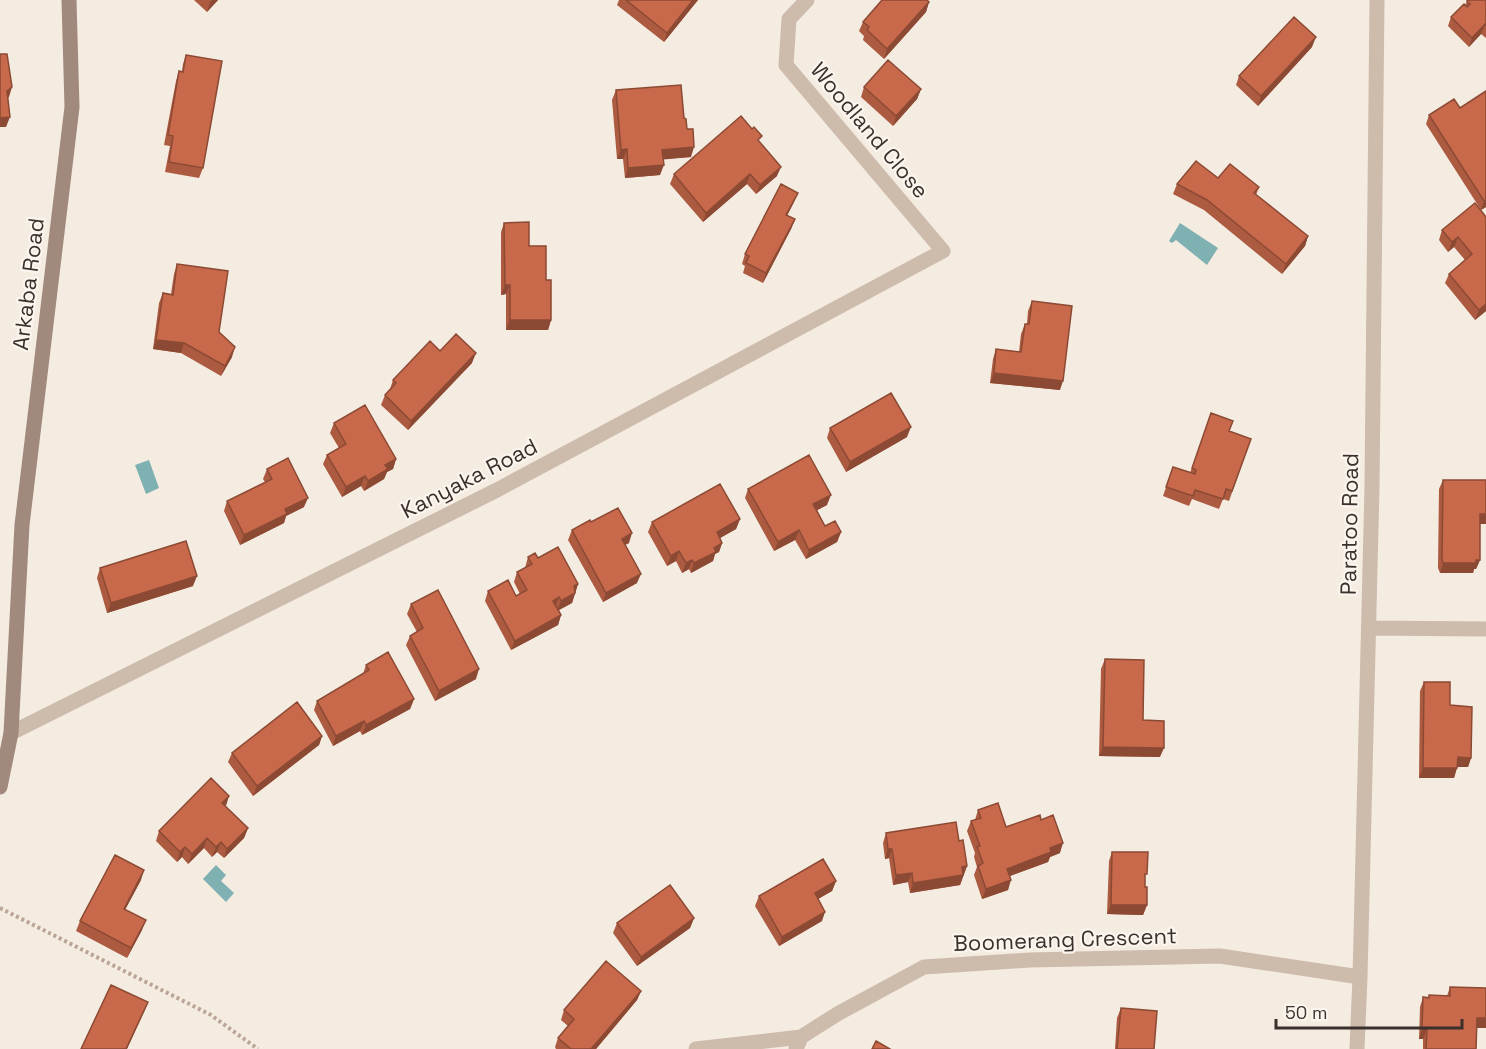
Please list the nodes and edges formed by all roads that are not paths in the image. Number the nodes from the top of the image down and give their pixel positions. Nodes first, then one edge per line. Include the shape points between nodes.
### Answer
1 (69, 0) edge
2 (807, 0) edge
3 (1377, 0) edge
4 (943, 251) joint
5 (1369, 628) junction
6 (1486, 629) edge
7 (11, 733) junction
8 (0, 787) edge
9 (1360, 977) junction
10 (799, 1043) edge
11 (696, 1049) edge
12 (1357, 1049) edge

1 - 7 street, Arkaba Road via 72,107 22,525
2 - 4 street, Woodland Close via 789,19 786,65
3 - 5 street, Paratoo Road
4 - 7 street, Kanyaka Road via 497,490
5 - 6 street
5 - 9 street, Paratoo Road
7 - 8 street, Arkaba Road
9 - 10 street, Boomerang Crescent via 1220,956 1030,960 924,967 839,1013
9 - 12 street, Paratoo Road
10 - 11 street

